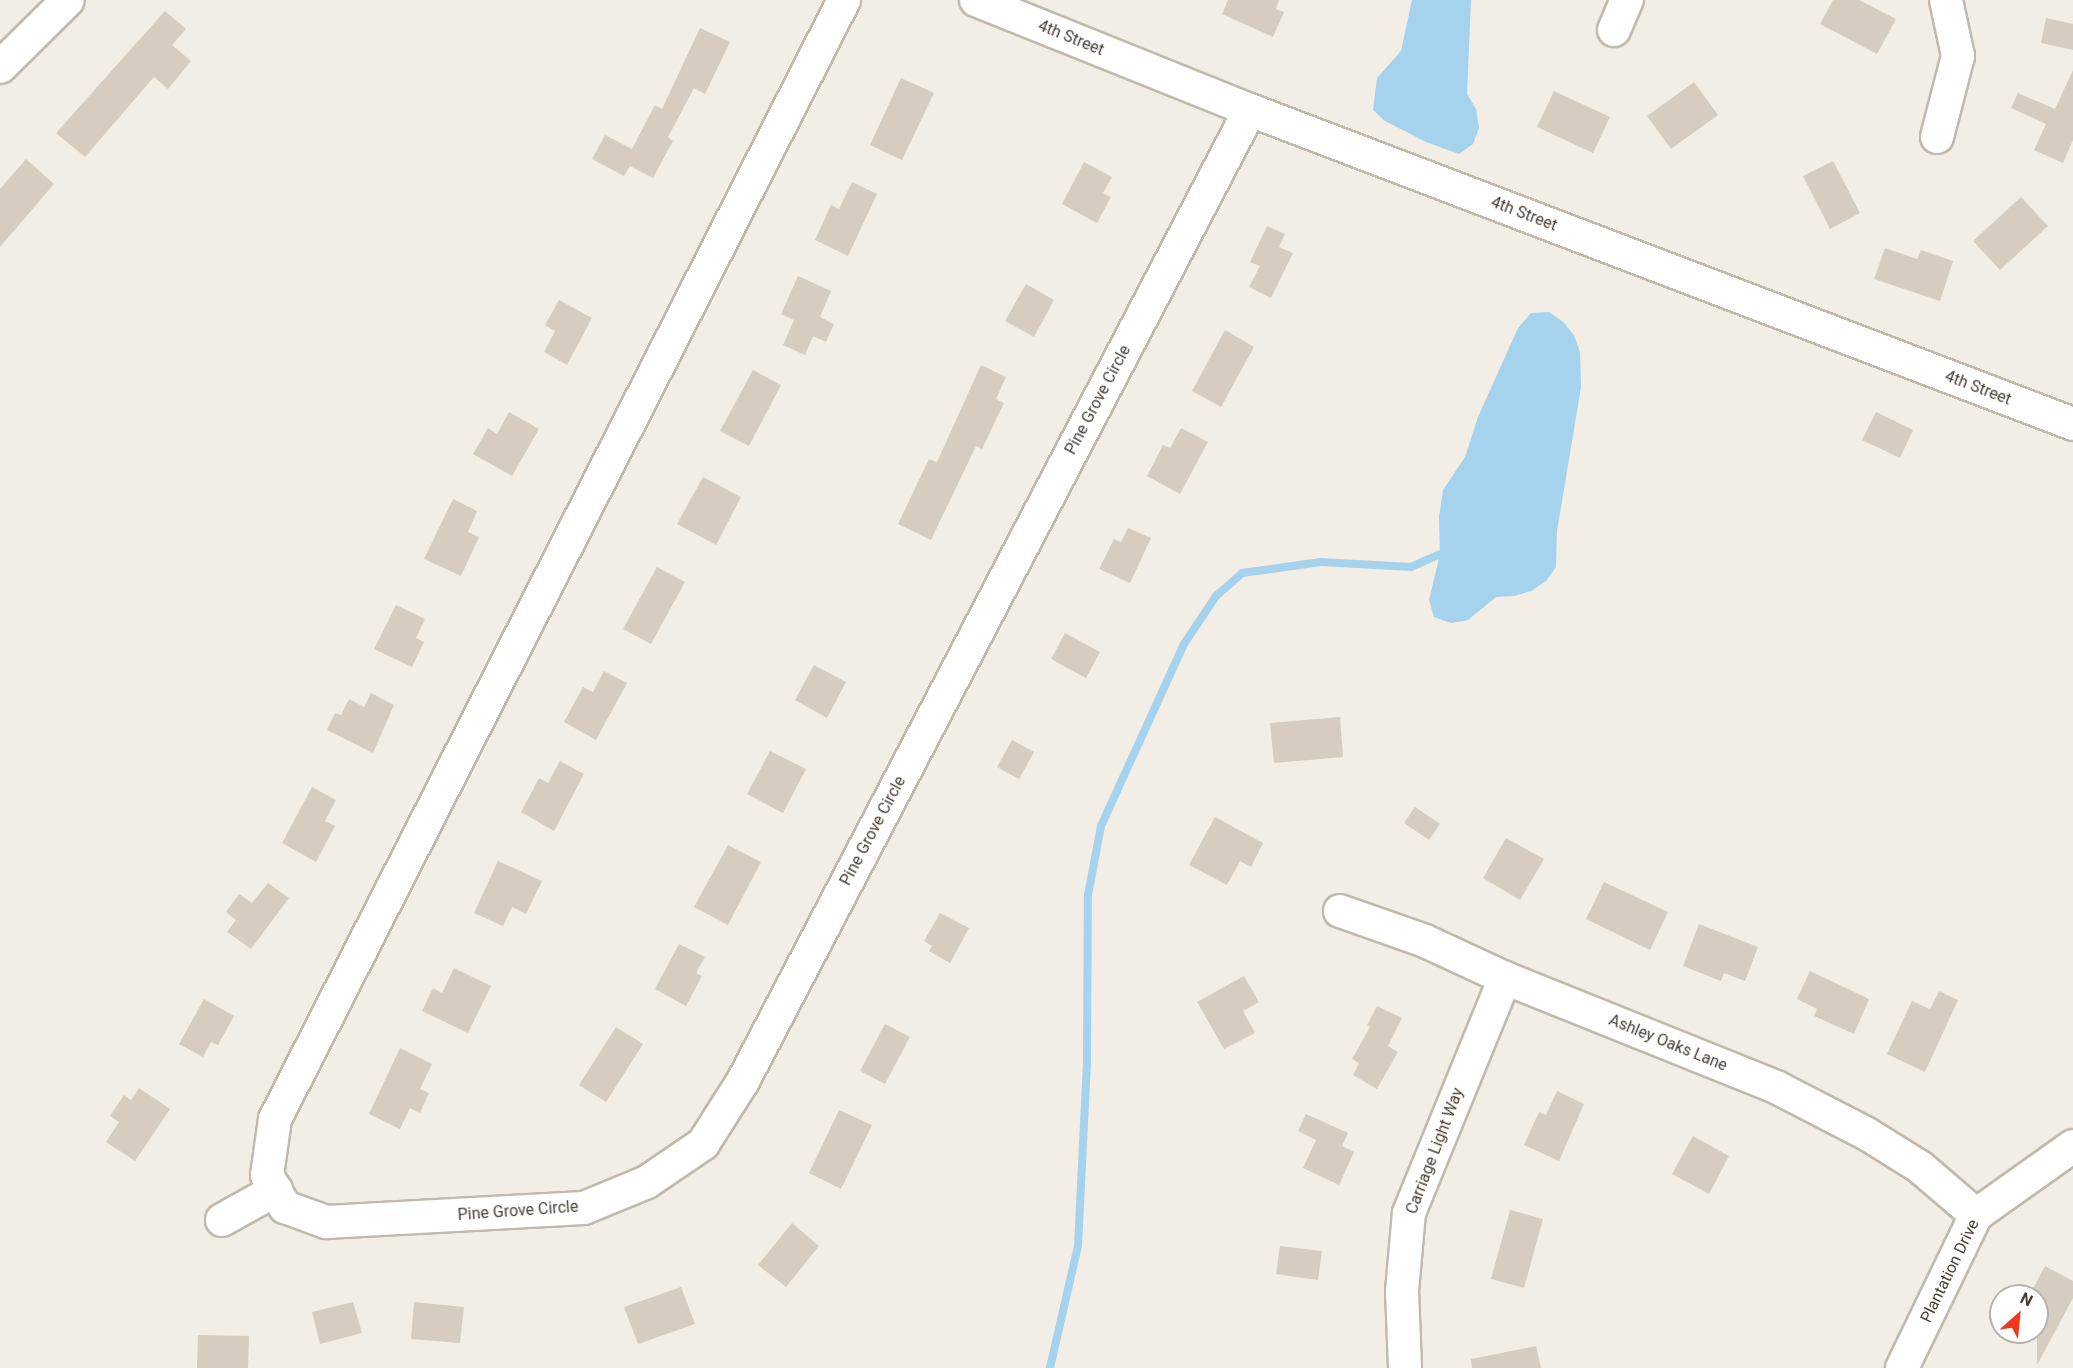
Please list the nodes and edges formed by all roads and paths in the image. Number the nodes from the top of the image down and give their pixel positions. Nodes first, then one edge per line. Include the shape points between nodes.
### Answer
1 (68, 0) edge
2 (844, 0) edge
3 (976, 0) edge
4 (1627, 0) edge
5 (1946, 0) edge
6 (1614, 30) dead end
7 (0, 67) edge
8 (1250, 110) junction
9 (1937, 137) dead end
10 (2073, 424) edge
11 (1340, 911) dead end
12 (1504, 978) junction
13 (2073, 1146) edge
14 (276, 1190) junction
15 (1976, 1215) junction
16 (222, 1220) dead end
17 (1405, 1368) edge
18 (1902, 1368) edge

1 - 7 street
2 - 14 street, Pine Grove Circle via 275,1119 267,1175
3 - 8 street, 4th Street
4 - 6 street
5 - 9 street via 1958,56
8 - 10 street, 4th Street
8 - 14 street, Pine Grove Circle via 743,1081 702,1144 647,1182 584,1208 326,1222 285,1207
11 - 12 street, Ashley Oaks Lane via 1425,940
12 - 15 street, Ashley Oaks Lane via 1776,1087 1867,1134 1920,1167
12 - 17 street, Carriage Light Way via 1409,1213 1402,1291
13 - 15 street, Plantation Drive
14 - 16 street
15 - 18 street, Plantation Drive

